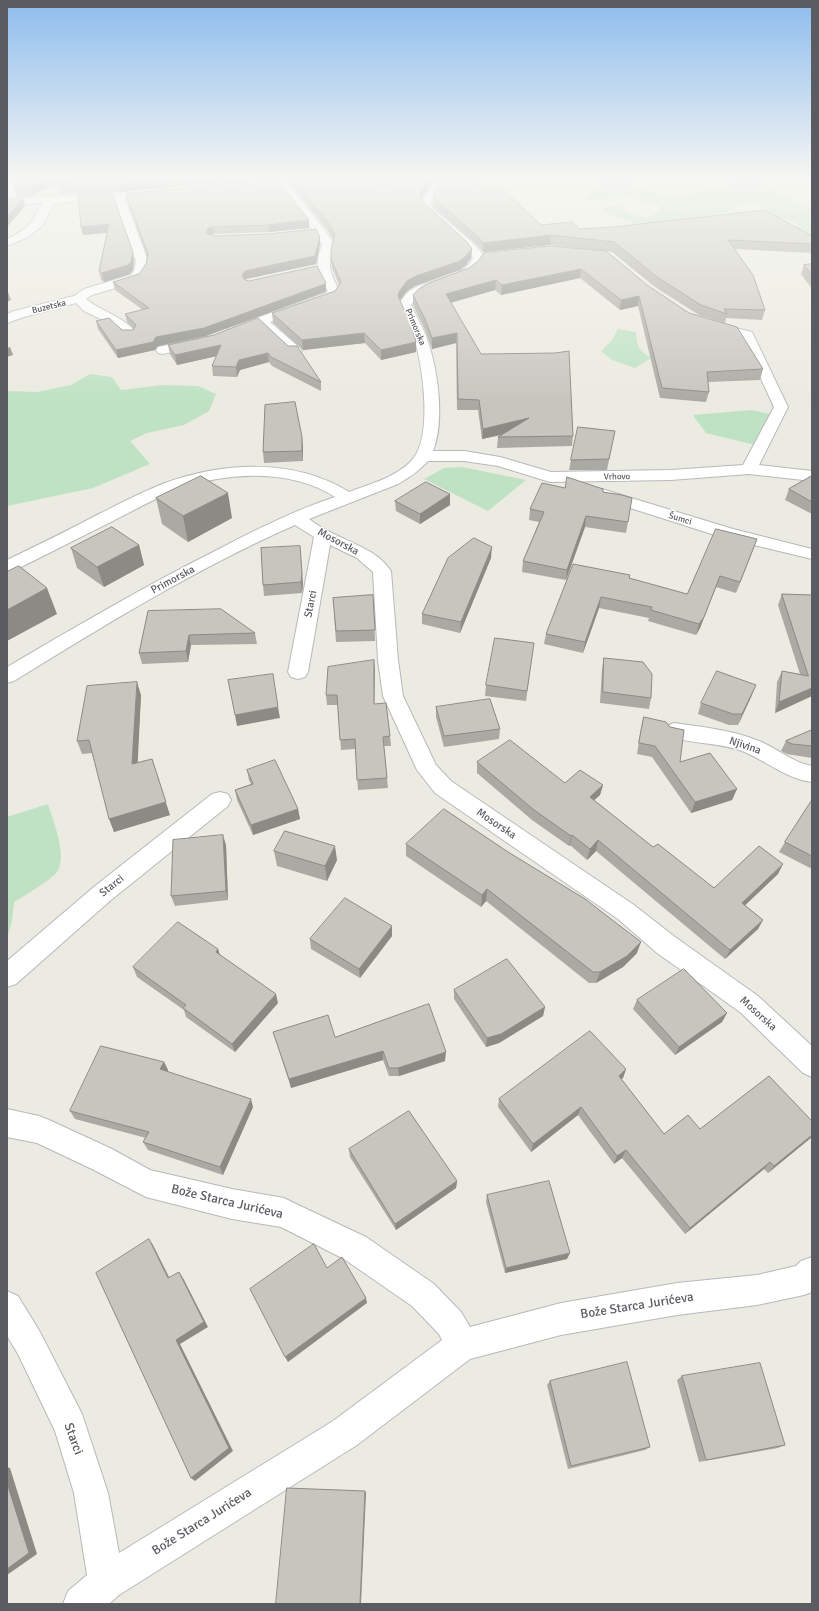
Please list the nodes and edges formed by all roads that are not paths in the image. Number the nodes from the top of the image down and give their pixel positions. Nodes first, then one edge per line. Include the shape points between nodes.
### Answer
1 (140, 254) edge
2 (324, 254) edge
3 (476, 254) edge
4 (495, 256) edge
5 (479, 258) junction
6 (78, 299) junction
7 (7, 320) edge
8 (261, 321) junction
9 (698, 322) edge
10 (130, 334) edge
11 (224, 335) edge
12 (210, 340) edge
13 (163, 350) dead end
14 (295, 351) edge
15 (424, 456) junction
16 (749, 469) junction
17 (812, 476) edge
18 (550, 477) junction
19 (347, 496) junction
20 (296, 518) junction
21 (323, 535) junction
22 (812, 554) edge
23 (7, 567) edge
24 (298, 672) dead end
25 (7, 676) edge
26 (674, 731) edge
27 (812, 774) edge
28 (220, 800) dead end
29 (7, 976) edge
30 (812, 1064) edge
31 (7, 1124) edge
32 (809, 1278) edge
33 (7, 1307) edge
34 (462, 1345) junction
35 (106, 1582) junction
36 (81, 1604) edge

1 - 6 street, Buzetska via 142,261 135,278 88,292
2 - 8 street via 318,269 334,291 331,296
3 - 5 street
4 - 5 street
5 - 15 street, Primorska via 477,265 470,271 418,291 405,305 427,359 430,435
6 - 7 street, Buzetska via 19,314
6 - 10 street, Buzetska via 89,308 116,321
8 - 11 street
8 - 14 street
9 - 16 street via 747,334 779,401 781,407
12 - 13 street
15 - 18 street, Vrhovo via 464,456 500,462
15 - 19 street, Primorska via 408,472 385,484
16 - 17 street, Vrhovo
16 - 18 street, Vrhovo via 671,475
18 - 22 street, Šumci via 727,533
19 - 20 street, Primorska
19 - 23 street via 318,480 291,474 234,473 193,480 145,498
20 - 21 street, Mosorska
20 - 25 street, Primorska via 125,606
21 - 24 street, Starci
21 - 30 street, Mosorska via 354,549 382,571 393,696 428,770 443,787 626,912 666,945 749,1004
26 - 27 street, Njivina via 728,739 760,750 798,773
28 - 29 street, Starci via 103,893
31 - 34 street, Bože Starca Jurićeva via 39,1130 146,1183 232,1204 284,1213 354,1248 424,1295 450,1323
32 - 34 street, Bože Starca Jurićeva via 757,1290 676,1299 561,1319
33 - 35 street, Starci via 29,1344 70,1426 92,1493
34 - 35 street, Bože Starca Jurićeva via 345,1434
35 - 36 street, Bože Starca Jurićeva

